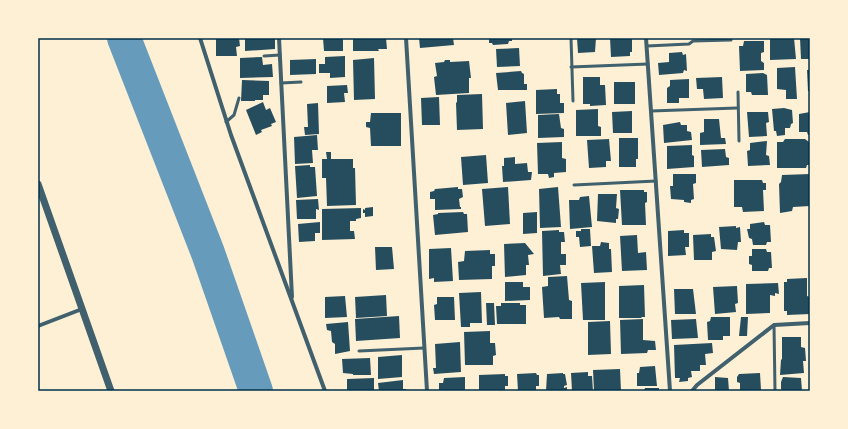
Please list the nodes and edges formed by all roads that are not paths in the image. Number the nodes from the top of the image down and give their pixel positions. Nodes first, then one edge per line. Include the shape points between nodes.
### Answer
1 (200, 38) edge
2 (279, 38) edge
3 (406, 38) edge
4 (571, 38) edge
5 (646, 38) edge
6 (731, 40) dead end
7 (647, 46) junction
8 (280, 55) junction
9 (264, 56) dead end
10 (648, 64) junction
11 (571, 67) junction
12 (300, 82) dead end
13 (281, 83) junction
14 (738, 92) dead end
15 (239, 98) dead end
16 (573, 101) dead end
17 (737, 108) junction
18 (651, 111) junction
19 (226, 122) junction
20 (740, 141) dead end
21 (656, 181) junction
22 (38, 184) edge
23 (574, 185) dead end
24 (292, 302) junction
25 (82, 309) junction
26 (810, 323) edge
27 (774, 325) junction
28 (38, 326) edge
29 (424, 348) junction
30 (359, 351) dead end
31 (111, 391) edge
32 (325, 391) edge
33 (427, 391) edge
34 (670, 391) edge
35 (692, 391) edge
36 (775, 391) edge

1 - 19 street
2 - 8 street
3 - 29 street
4 - 11 lane
5 - 7 street
6 - 7 lane
7 - 10 street
8 - 9 lane
8 - 13 street
10 - 11 lane
10 - 18 street
11 - 16 lane
12 - 13 lane
13 - 24 street
14 - 17 lane
15 - 19 lane via 234,115
17 - 18 lane
17 - 20 lane
18 - 21 street
19 - 24 street
21 - 23 lane
21 - 34 street
22 - 25 street
24 - 32 street
25 - 28 street
25 - 31 street
26 - 27 street
27 - 35 street
27 - 36 lane
29 - 30 lane
29 - 33 street

